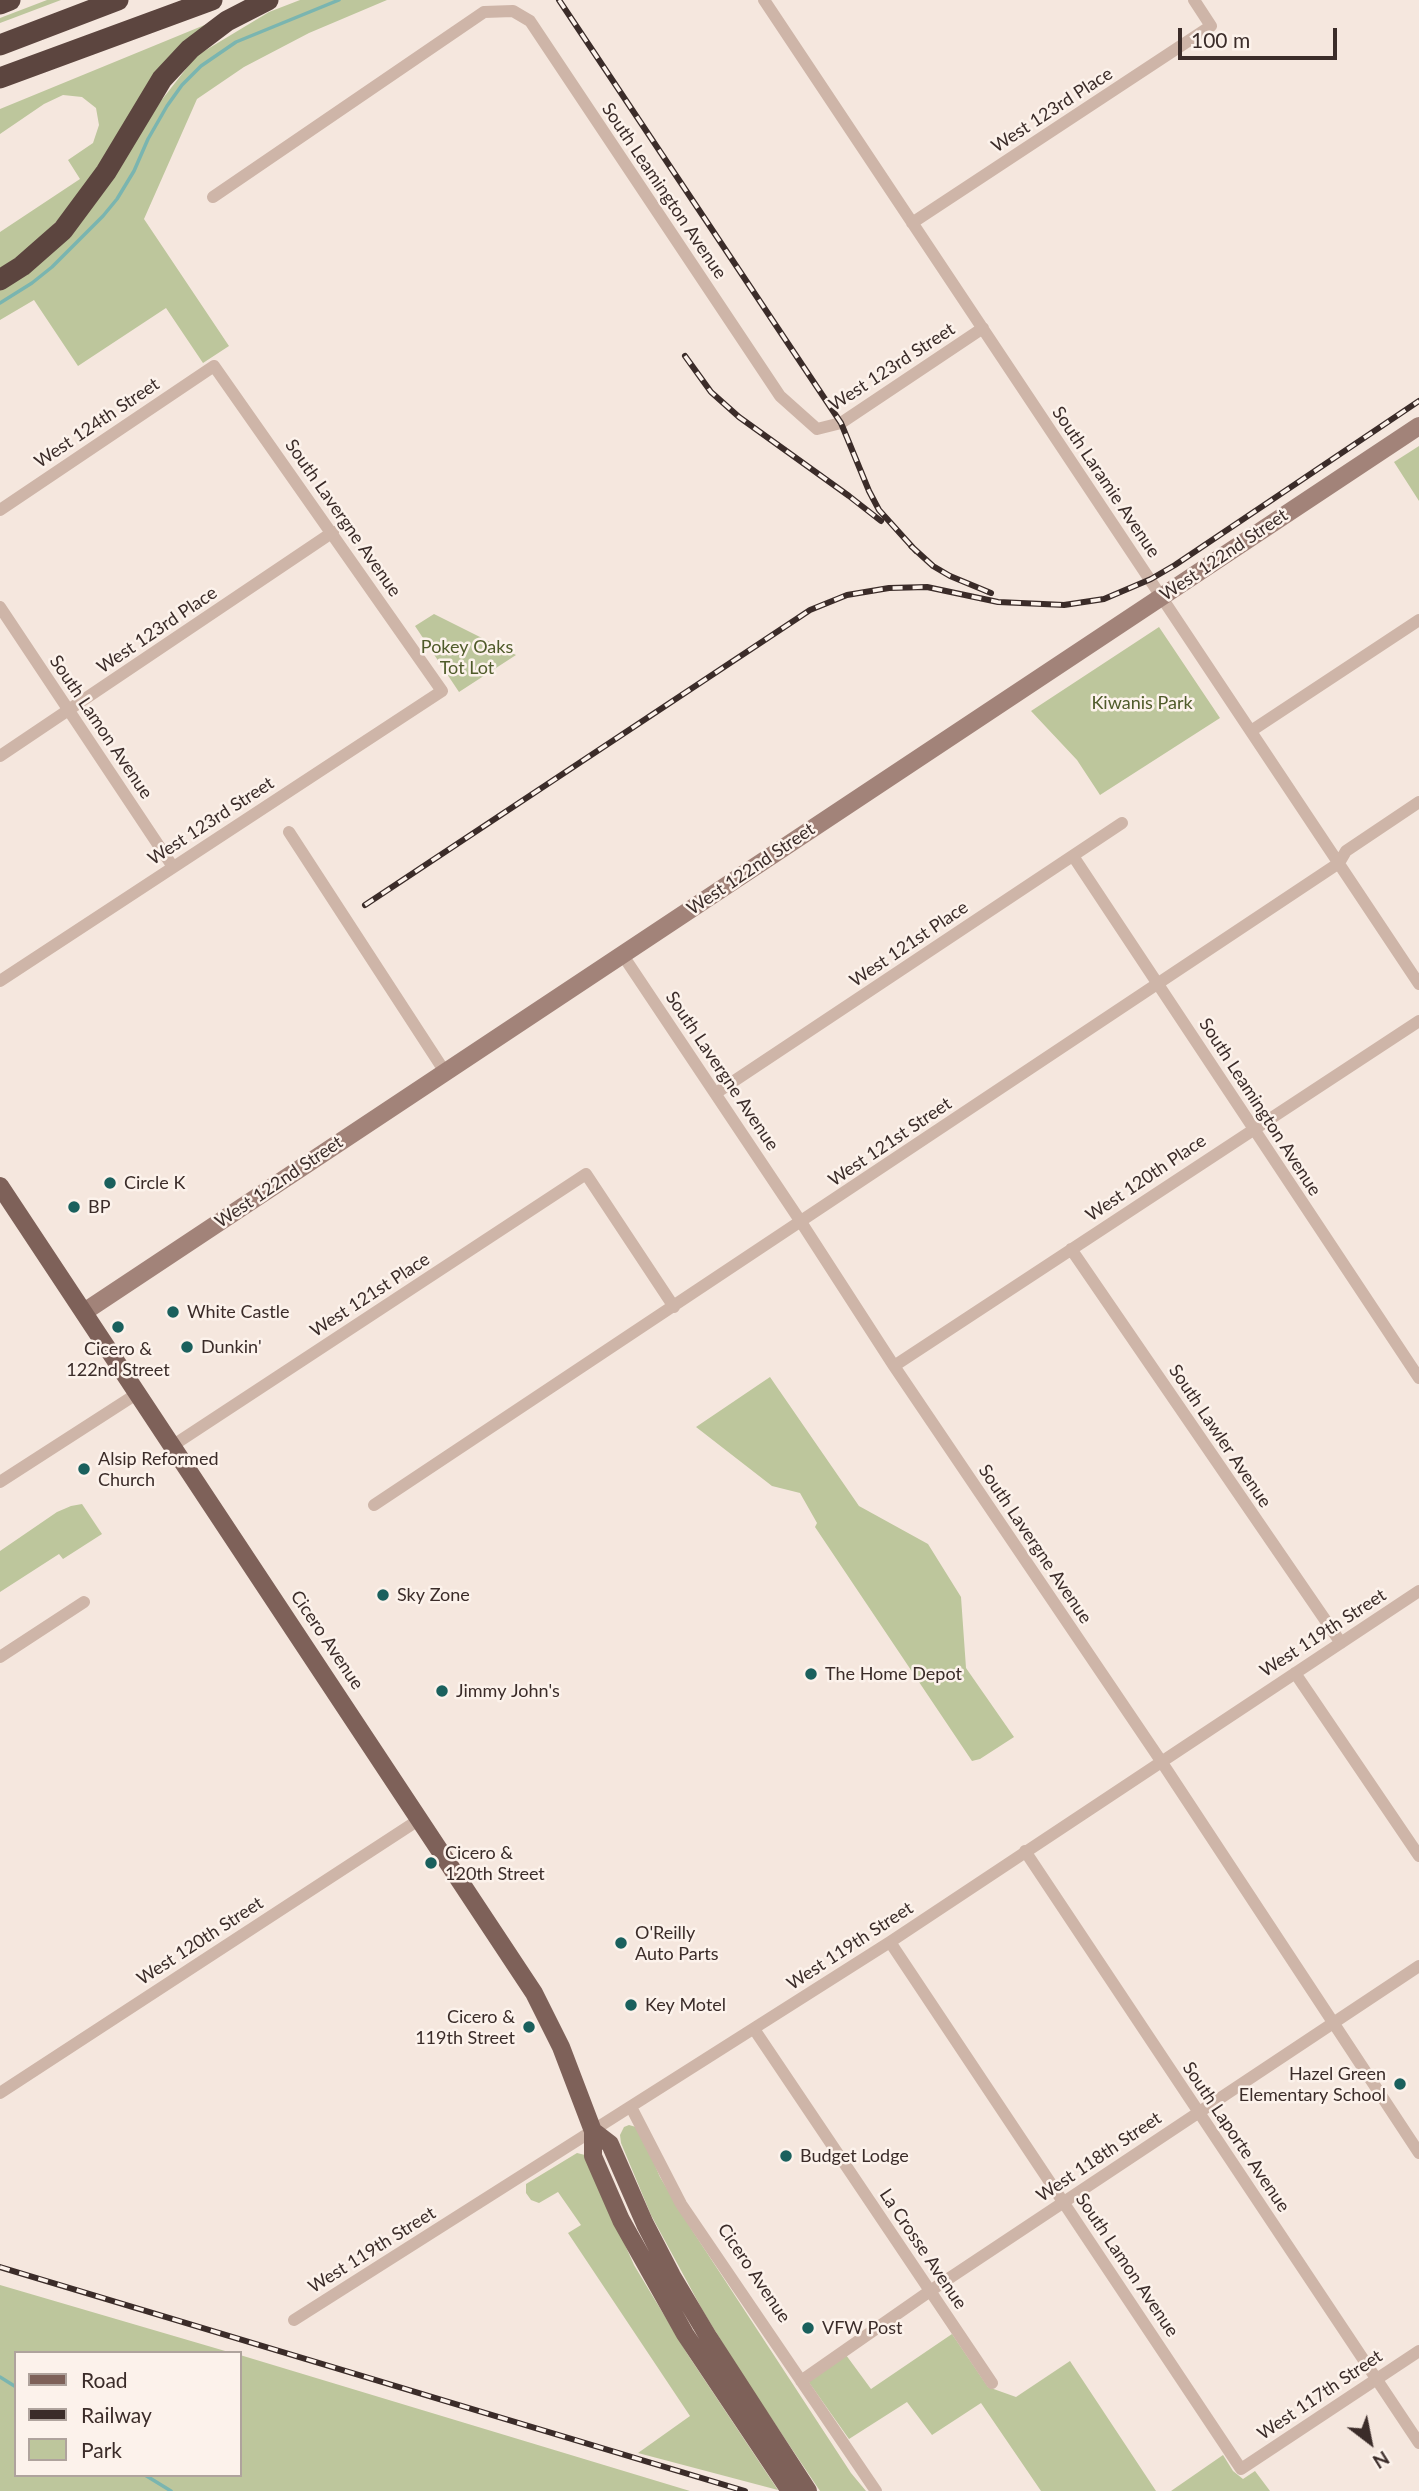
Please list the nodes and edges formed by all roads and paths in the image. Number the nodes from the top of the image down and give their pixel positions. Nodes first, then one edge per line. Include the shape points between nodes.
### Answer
1 (9, 0) edge
2 (118, 0) edge
3 (212, 0) edge
4 (268, 0) edge
5 (764, 0) edge
6 (1194, 0) edge
7 (0, 3) edge
8 (0, 45) edge
9 (0, 78) edge
10 (213, 197) dead end
11 (912, 223) junction
12 (0, 280) edge
13 (983, 328) junction
14 (214, 366) joint
15 (1419, 426) edge
16 (817, 429) joint
17 (0, 510) edge
18 (333, 532) junction
19 (1162, 597) junction
20 (0, 607) edge
21 (1419, 620) edge
22 (442, 691) joint
23 (69, 710) junction
24 (1251, 731) junction
25 (0, 756) edge
26 (1419, 802) edge
27 (1122, 823) dead end
28 (289, 832) dead end
29 (1073, 856) junction
30 (1339, 863) junction
31 (173, 867) junction
32 (622, 954) junction
33 (0, 981) edge
34 (1419, 984) edge
35 (1158, 985) junction
36 (1419, 1021) edge
37 (445, 1072) junction
38 (716, 1093) junction
39 (1253, 1128) junction
40 (0, 1186) edge
41 (801, 1222) junction
42 (1071, 1249) junction
43 (674, 1307) junction
44 (84, 1312) junction
45 (894, 1366) junction
46 (1419, 1378) edge
47 (138, 1393) junction
48 (172, 1446) junction
49 (1, 1480) edge
50 (374, 1505) dead end
51 (1419, 1591) edge
52 (84, 1602) dead end
53 (1340, 1643) junction
54 (0, 1657) edge
55 (1295, 1673) junction
56 (1161, 1761) junction
57 (420, 1819) junction
58 (1025, 1851) junction
59 (1419, 1856) edge
60 (890, 1942) junction
61 (1419, 1966) edge
62 (1332, 2023) junction
63 (754, 2029) junction
64 (0, 2093) edge
65 (631, 2107) junction
66 (1198, 2113) junction
67 (593, 2131) junction
68 (1419, 2153) edge
69 (1064, 2202) junction
70 (930, 2291) junction
71 (294, 2320) dead end
72 (1419, 2351) edge
73 (1376, 2378) junction
74 (801, 2381) junction
75 (992, 2383) dead end
76 (1419, 2443) edge
77 (1241, 2469) joint
78 (790, 2491) edge
79 (808, 2491) edge
80 (876, 2491) edge

1 - 7 highway
2 - 8 highway
3 - 9 highway
4 - 12 highway via 227,21 190,49 162,79 106,172 63,230
5 - 11 street, South Laramie Avenue
6 - 11 street, West 123rd Place via 1211,26
10 - 16 street, South Leamington Avenue via 484,12 513,11 530,21 780,396
11 - 13 street, South Laramie Avenue
13 - 16 street, West 123rd Street via 841,423
13 - 19 street, South Laramie Avenue
14 - 17 street, West 124th Street
14 - 18 street, South Lavergne Avenue
15 - 19 street, West 122nd Street
18 - 22 street, South Lavergne Avenue
18 - 23 street, West 123rd Place
19 - 24 street, South Laramie Avenue
19 - 32 street, West 122nd Street
20 - 23 street, South Lamon Avenue
21 - 24 street
22 - 31 street, West 123rd Street
23 - 25 street, West 123rd Place
23 - 31 street, South Lamon Avenue
24 - 30 street, South Laramie Avenue
26 - 30 street, West 121st Street via 1347,850
27 - 29 street, West 121st Place
28 - 37 street
29 - 35 street, South Leamington Avenue
29 - 38 street, West 121st Place
30 - 34 street, South Laramie Avenue
30 - 35 street, West 121st Street
31 - 33 street, West 123rd Street
32 - 37 street, West 122nd Street
32 - 38 street, South Lavergne Avenue
35 - 39 street, South Leamington Avenue
35 - 41 street, West 121st Street
36 - 39 street, West 120th Place
37 - 44 street, West 122nd Street
38 - 41 street, South Lavergne Avenue
39 - 42 street, West 120th Place
39 - 46 street, South Leamington Avenue
40 - 44 main road, Cicero Avenue
41 - 43 street, West 121st Street
41 - 45 street, South Lavergne Avenue
42 - 45 street, West 120th Place
42 - 53 street, South Lawler Avenue
43 - 48 street, West 121st Place via 586,1174
43 - 50 street, West 121st Street
44 - 47 main road, Cicero Avenue
45 - 56 street, South Lavergne Avenue
47 - 48 main road, Cicero Avenue
47 - 49 street
48 - 57 main road, Cicero Avenue
51 - 53 street, West 119th Street
52 - 54 street
53 - 55 street, West 119th Street
55 - 56 street, West 119th Street
55 - 59 street
56 - 58 street, West 119th Street
56 - 62 street, South Lavergne Avenue
57 - 64 street, West 120th Street
57 - 67 main road, Cicero Avenue via 534,1993
58 - 60 street, West 119th Street
58 - 66 street, South Laporte Avenue
60 - 63 street, West 119th Street
60 - 69 street, South Lamon Avenue
61 - 62 street, West 118th Street
62 - 66 street, West 118th Street
62 - 68 street, South Lavergne Avenue
63 - 65 street, West 119th Street
63 - 70 street, La Crosse Avenue
65 - 67 street, West 119th Street
65 - 74 street, Cicero Avenue via 681,2204
66 - 69 street, West 118th Street
66 - 73 street, South Laporte Avenue
67 - 71 street, West 119th Street
67 - 78 main road, Cicero Avenue via 593,2156 648,2272
67 - 79 main road, Cicero Avenue via 610,2144 672,2276
69 - 70 street, West 118th Street
69 - 77 street, South Lamon Avenue
70 - 74 street, West 118th Street
70 - 75 street, La Crosse Avenue
72 - 73 street, West 117th Street
73 - 76 street, South Laporte Avenue
73 - 77 street, West 117th Street
74 - 80 street, Cicero Avenue

